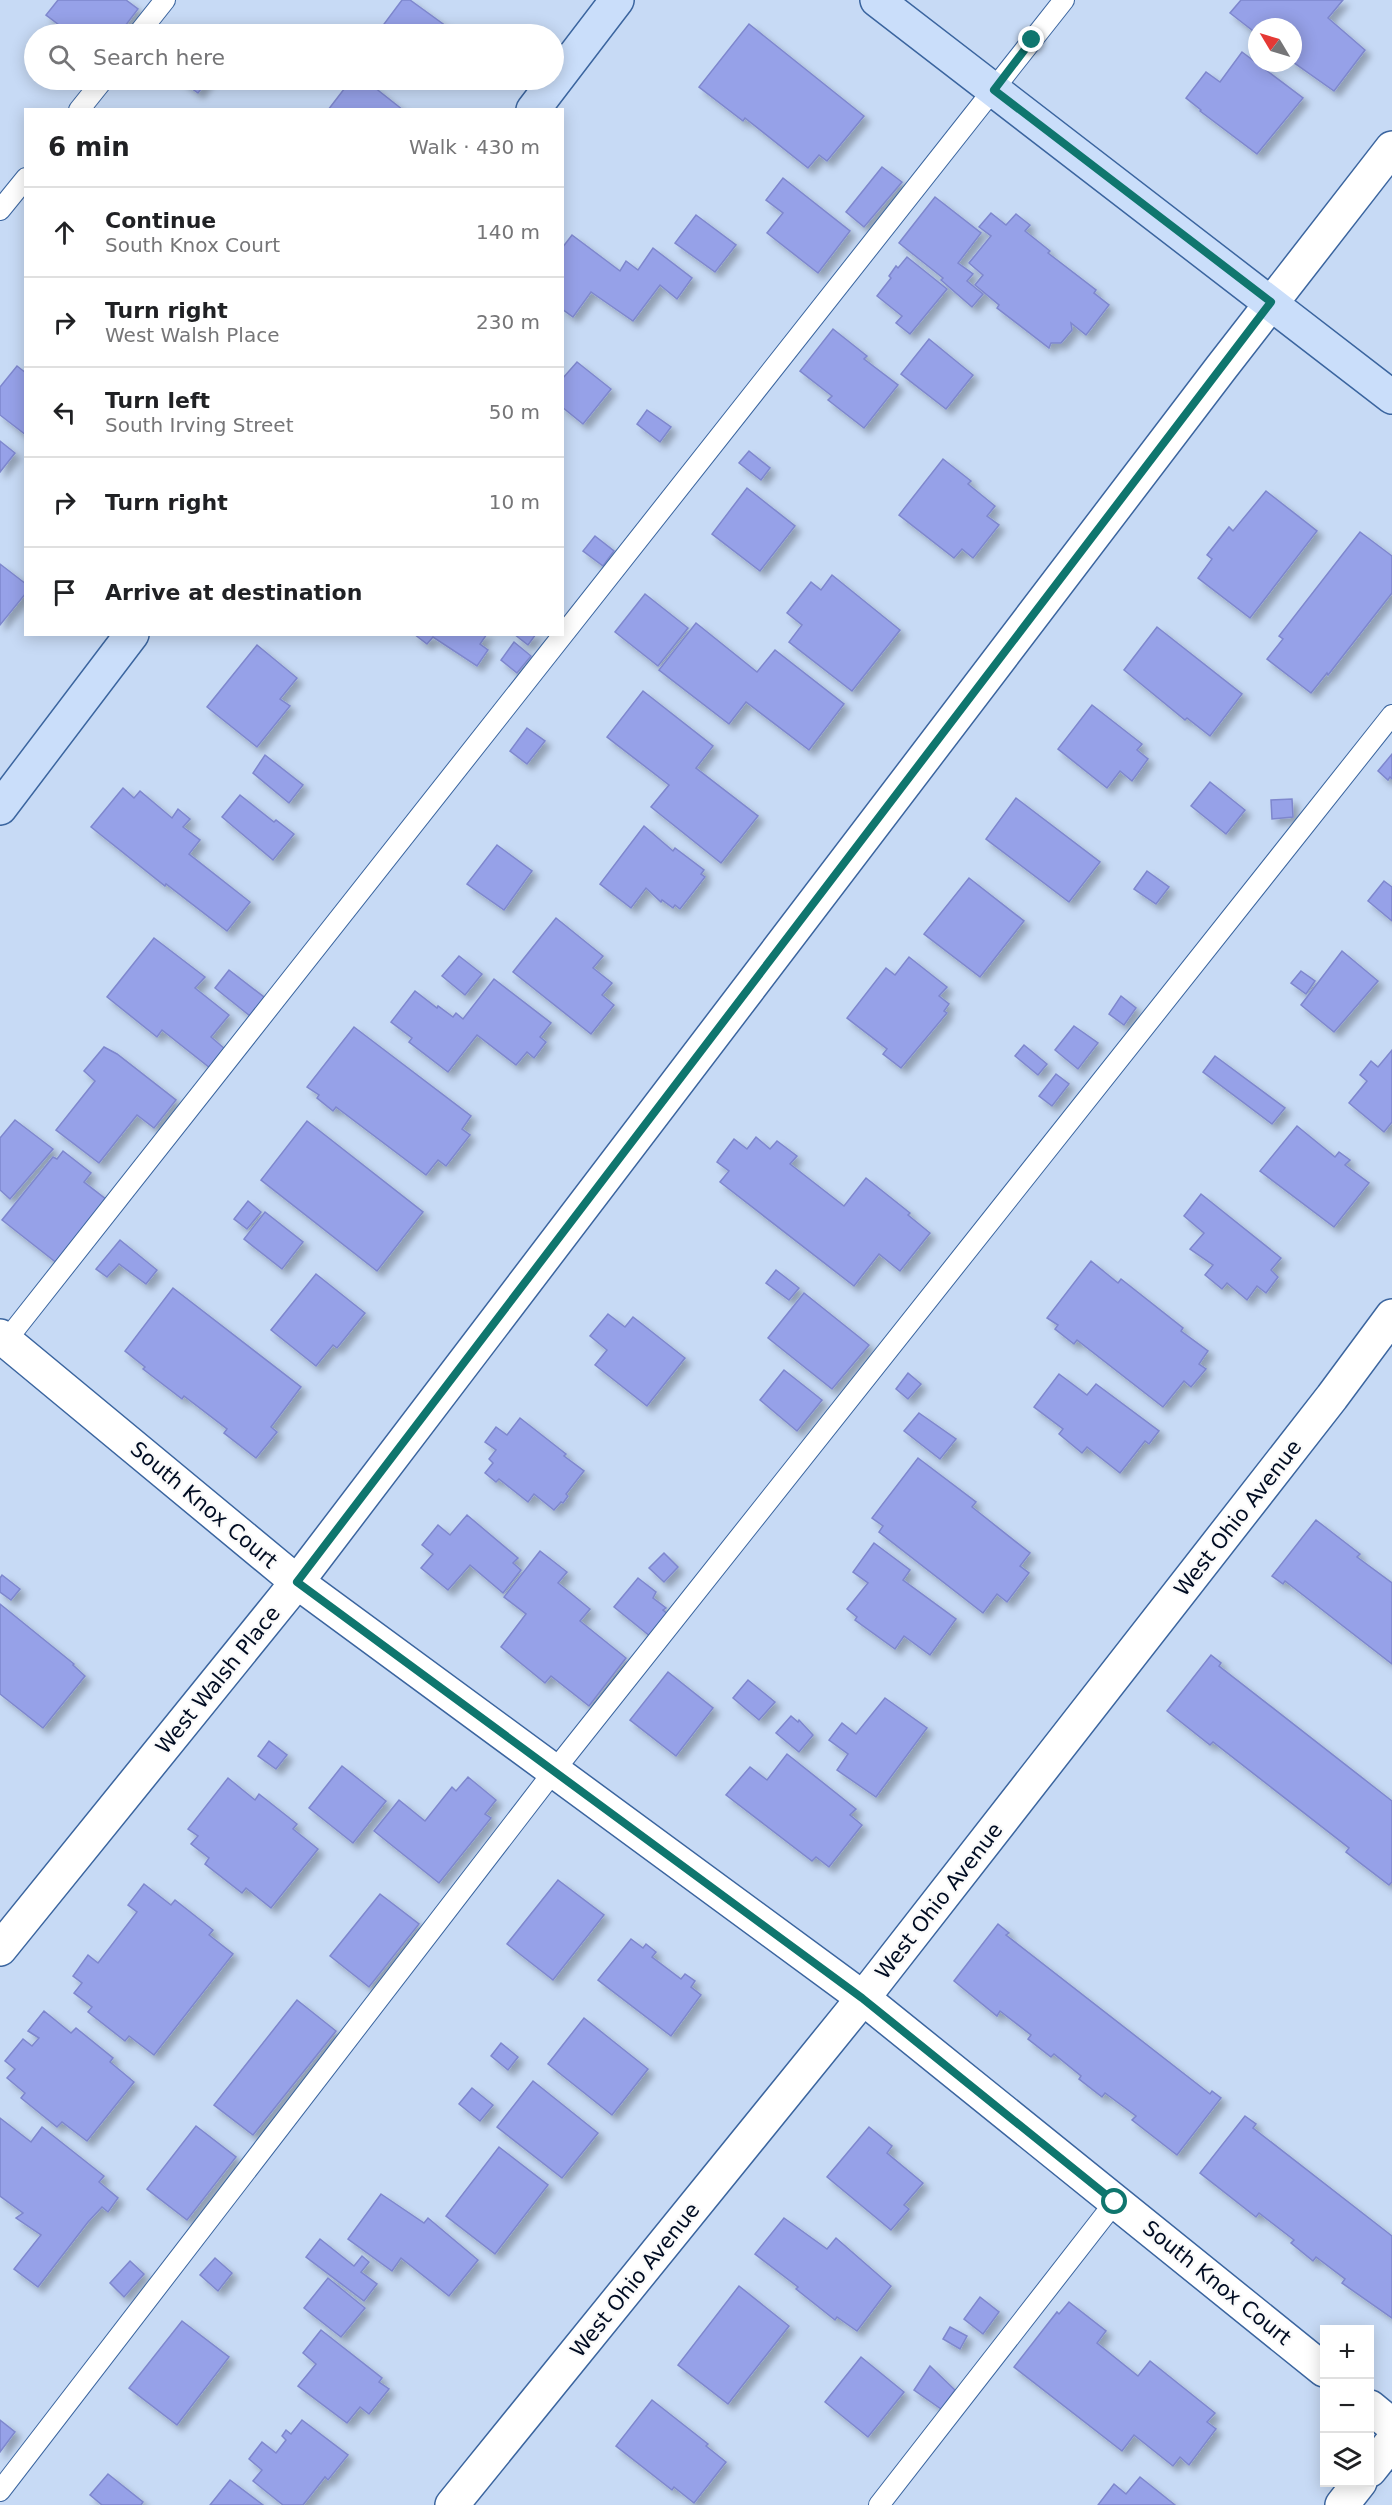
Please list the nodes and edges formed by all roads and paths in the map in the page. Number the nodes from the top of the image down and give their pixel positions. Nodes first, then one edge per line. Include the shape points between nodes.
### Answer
1 (165, 0) edge
2 (617, 0) edge
3 (877, 0) edge
4 (1064, 0) edge
5 (146, 24) edge
6 (564, 69) edge
7 (94, 90) edge
8 (548, 90) edge
9 (994, 90) junction
10 (81, 108) edge
11 (535, 108) edge
12 (1392, 148) edge
13 (24, 180) edge
14 (0, 210) edge
15 (1271, 302) junction
16 (1392, 397) edge
17 (564, 633) edge
18 (130, 636) edge
19 (561, 636) edge
20 (1392, 715) edge
21 (0, 808) edge
22 (1392, 1316) edge
23 (2, 1342) edge
24 (297, 1582) junction
25 (554, 1771) junction
26 (0, 1949) edge
27 (862, 1998) junction
28 (1115, 2202) junction
29 (1320, 2367) edge
30 (1374, 2410) edge
31 (1392, 2425) edge
32 (1392, 2442) edge
33 (1374, 2465) edge
34 (1356, 2487) edge
35 (0, 2491) edge
36 (452, 2505) edge
37 (879, 2505) edge
38 (1342, 2505) edge

1 - 5 lane
2 - 6 street
3 - 9 street
4 - 9 lane
7 - 10 lane
8 - 11 street
9 - 15 street
9 - 17 lane
12 - 15 street, West Walsh Place
13 - 14 lane
15 - 16 street
15 - 24 street, West Walsh Place
18 - 21 street
19 - 23 lane
20 - 25 lane
22 - 27 street, West Ohio Avenue
23 - 24 street, South Knox Court
24 - 25 street, South Knox Court
24 - 26 street, West Walsh Place
25 - 27 street, South Knox Court
25 - 35 lane
27 - 28 street, South Knox Court
27 - 36 street, West Ohio Avenue
28 - 29 street, South Knox Court
28 - 37 lane
30 - 31 street
32 - 33 street
34 - 38 street

